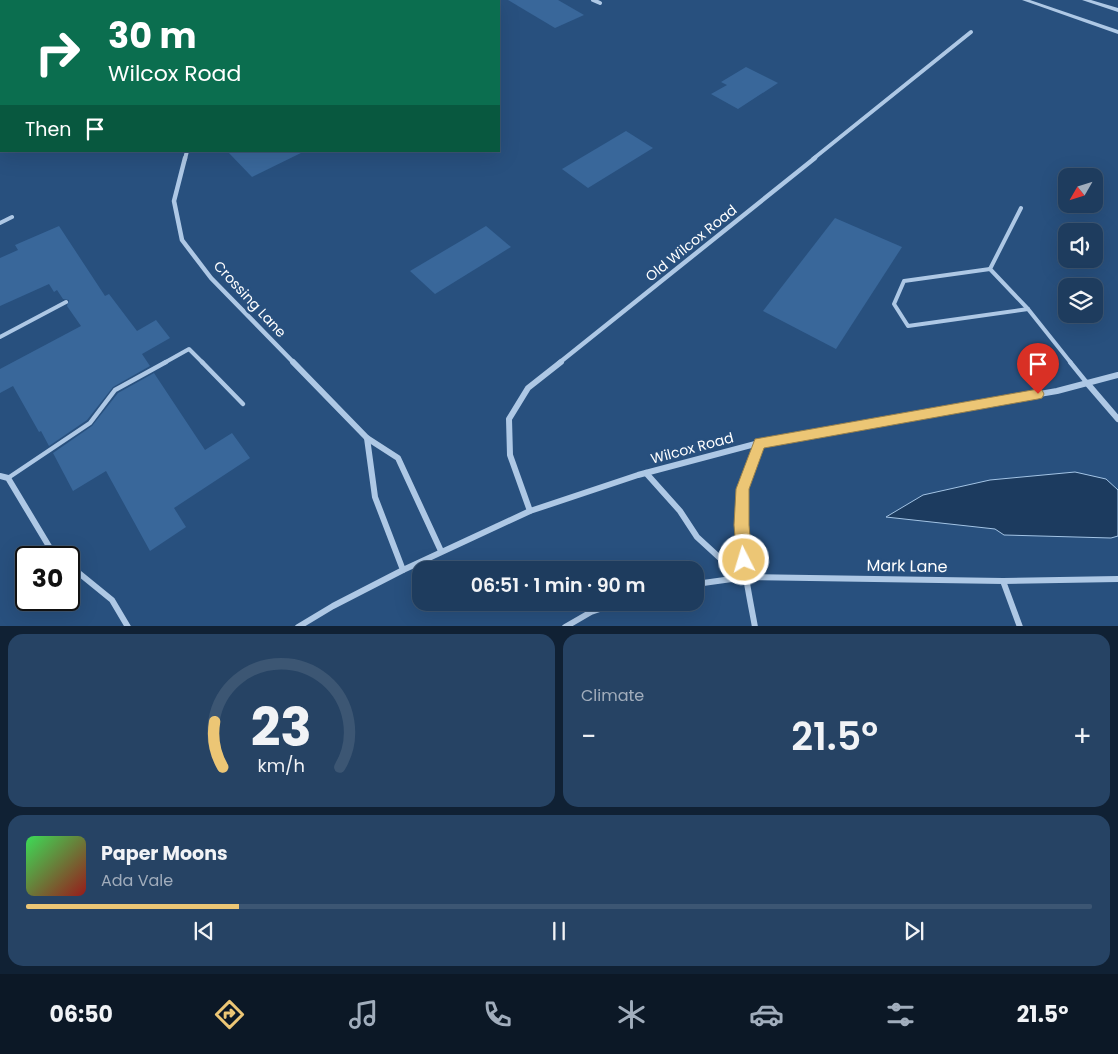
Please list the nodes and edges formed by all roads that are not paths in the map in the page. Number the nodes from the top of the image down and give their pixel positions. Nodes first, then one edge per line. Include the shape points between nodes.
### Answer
1 (593, 0) edge
2 (1025, 0) edge
3 (1086, 0) edge
4 (600, 3) dead end
5 (1118, 10) edge
6 (971, 32) dead end
7 (1118, 32) edge
8 (187, 152) edge
9 (1021, 208) dead end
10 (12, 217) dead end
11 (0, 223) edge
12 (990, 270) junction
13 (66, 302) dead end
14 (1028, 310) junction
15 (0, 337) edge
16 (1118, 375) edge
17 (1086, 383) junction
18 (243, 404) dead end
19 (1118, 419) edge
20 (367, 438) junction
21 (760, 443) junction
22 (646, 473) junction
23 (0, 476) edge
24 (8, 478) junction
25 (530, 511) junction
26 (50, 546) edge
27 (440, 551) junction
28 (403, 570) junction
29 (80, 574) edge
30 (746, 577) junction
31 (1118, 579) edge
32 (1003, 581) junction
33 (704, 583) edge
34 (594, 611) edge
35 (128, 626) edge
36 (298, 626) edge
37 (565, 626) edge
38 (754, 626) edge
39 (1020, 626) edge

1 - 4 street
2 - 7 street
3 - 5 street
6 - 25 street, Old Wilcox Road via 528,388 510,419 510,455
8 - 20 street, Crossing Lane via 174,200 182,240 211,278
9 - 12 lane
10 - 11 lane
12 - 14 lane
12 - 14 lane via 904,281 894,304 908,326
13 - 15 lane
14 - 17 lane
16 - 17 street, Wilcox Road
17 - 19 street
17 - 21 street, Wilcox Road
18 - 24 lane via 189,349 115,390 90,423
20 - 27 street, Crossing Lane via 398,458
20 - 28 street via 375,497
21 - 22 street, Wilcox Road
21 - 30 street via 743,489
22 - 25 street, Wilcox Road
22 - 30 street via 698,537 720,559
23 - 24 street
24 - 26 street
25 - 27 street, Wilcox Road
27 - 28 street, Wilcox Road
28 - 36 street, Wilcox Road
29 - 35 street via 112,600
30 - 32 street, Mark Lane
30 - 33 street, Mark Lane
30 - 38 street
31 - 32 street, Mark Lane
32 - 39 street
34 - 37 street

